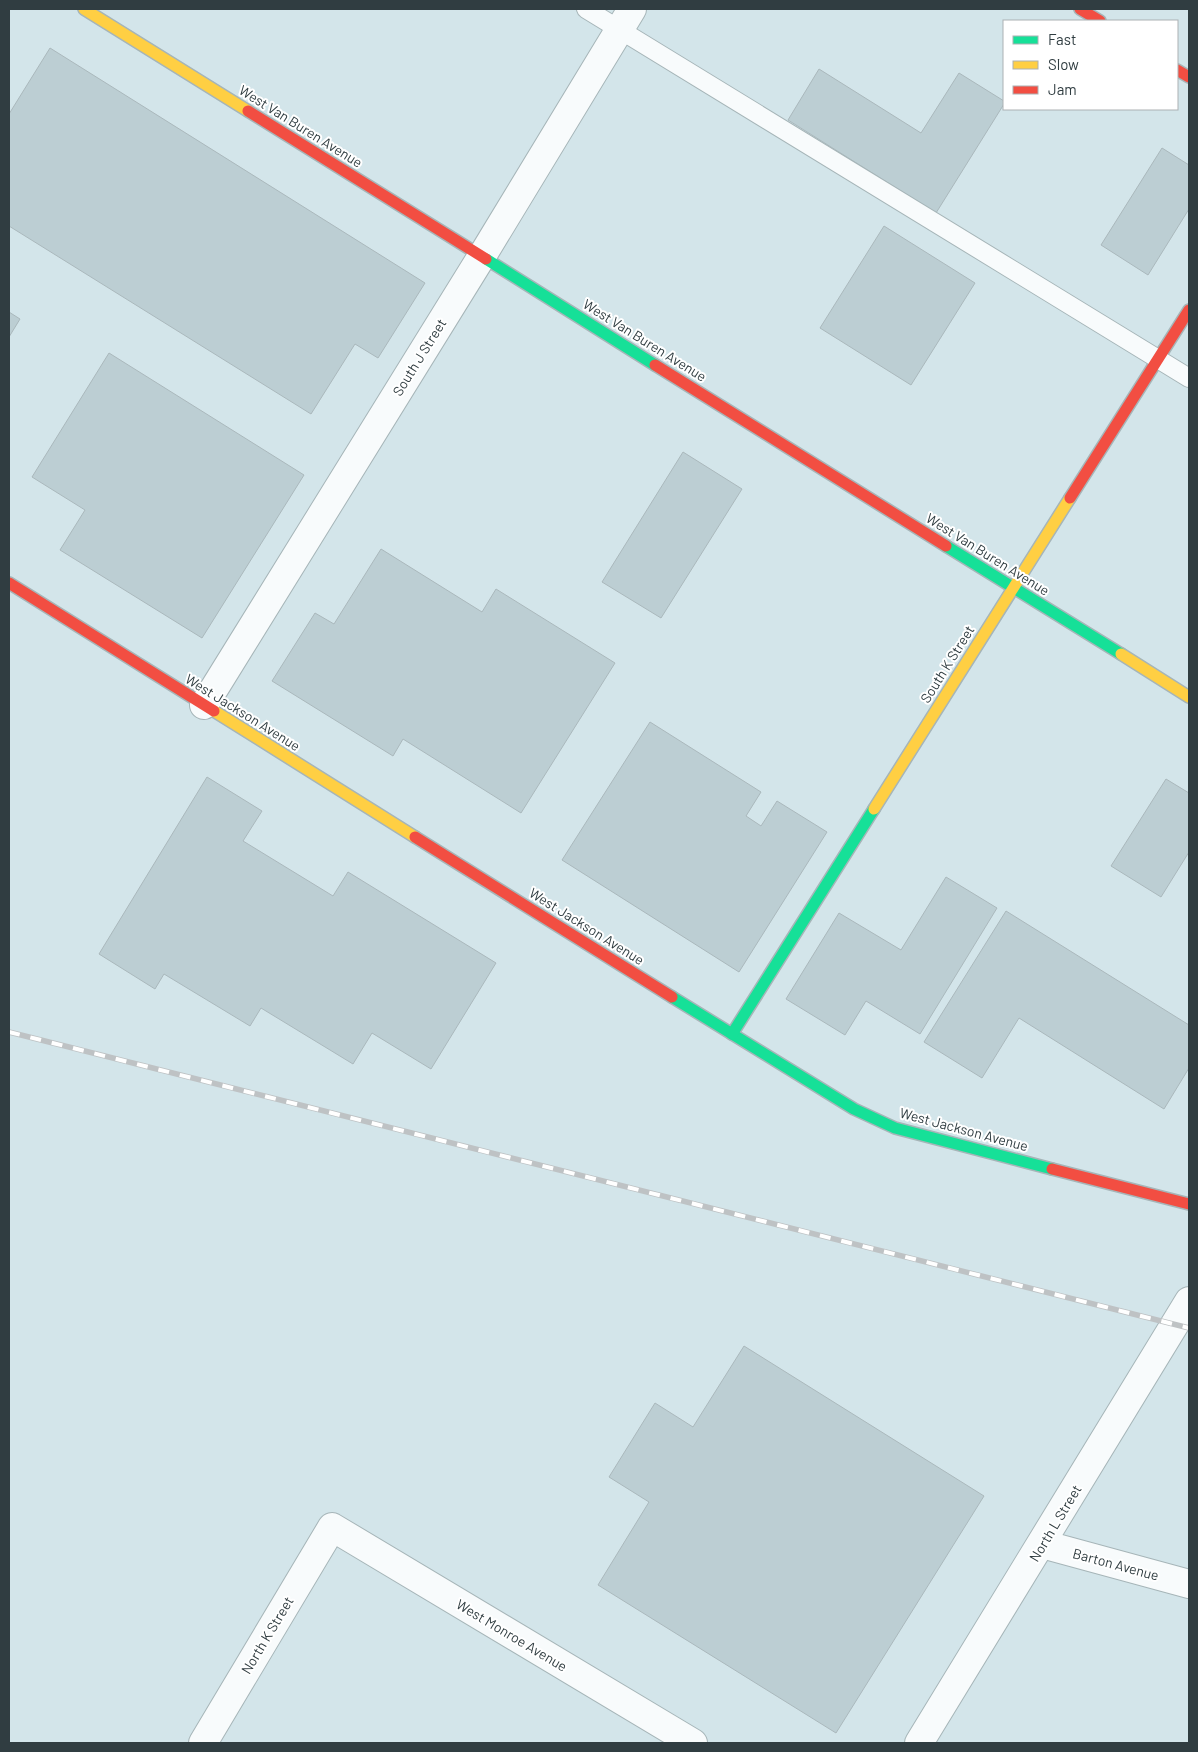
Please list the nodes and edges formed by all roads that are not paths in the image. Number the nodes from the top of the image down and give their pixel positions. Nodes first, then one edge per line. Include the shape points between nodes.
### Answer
1 (84, 9) edge
2 (586, 9) edge
3 (1080, 9) edge
4 (626, 19) edge
5 (1098, 20) edge
6 (1178, 71) edge
7 (1189, 77) edge
8 (482, 256) junction
9 (1189, 310) edge
10 (1158, 359) junction
11 (1189, 378) edge
12 (9, 583) edge
13 (1013, 587) junction
14 (1189, 696) edge
15 (204, 705) junction
16 (732, 1034) junction
17 (1189, 1204) edge
18 (1189, 1301) edge
19 (332, 1527) joint
20 (1042, 1544) junction
21 (1189, 1584) edge
22 (203, 1743) edge
23 (693, 1743) edge
24 (919, 1743) edge

1 - 8 street, West Van Buren Avenue
2 - 4 lane
3 - 5 street
4 - 8 street, South J Street
4 - 10 lane
6 - 7 street
8 - 13 street, West Van Buren Avenue
8 - 15 street, South J Street
9 - 10 street, South K Street
10 - 11 lane
10 - 13 street, South K Street
12 - 15 street, West Jackson Avenue
13 - 14 street, West Van Buren Avenue
13 - 16 street, South K Street
15 - 16 street, West Jackson Avenue
16 - 17 street, West Jackson Avenue via 854,1109 895,1128
18 - 20 street, North L Street
19 - 22 street, North K Street
19 - 23 street, West Monroe Avenue
20 - 21 street, Barton Avenue
20 - 24 street, North L Street

